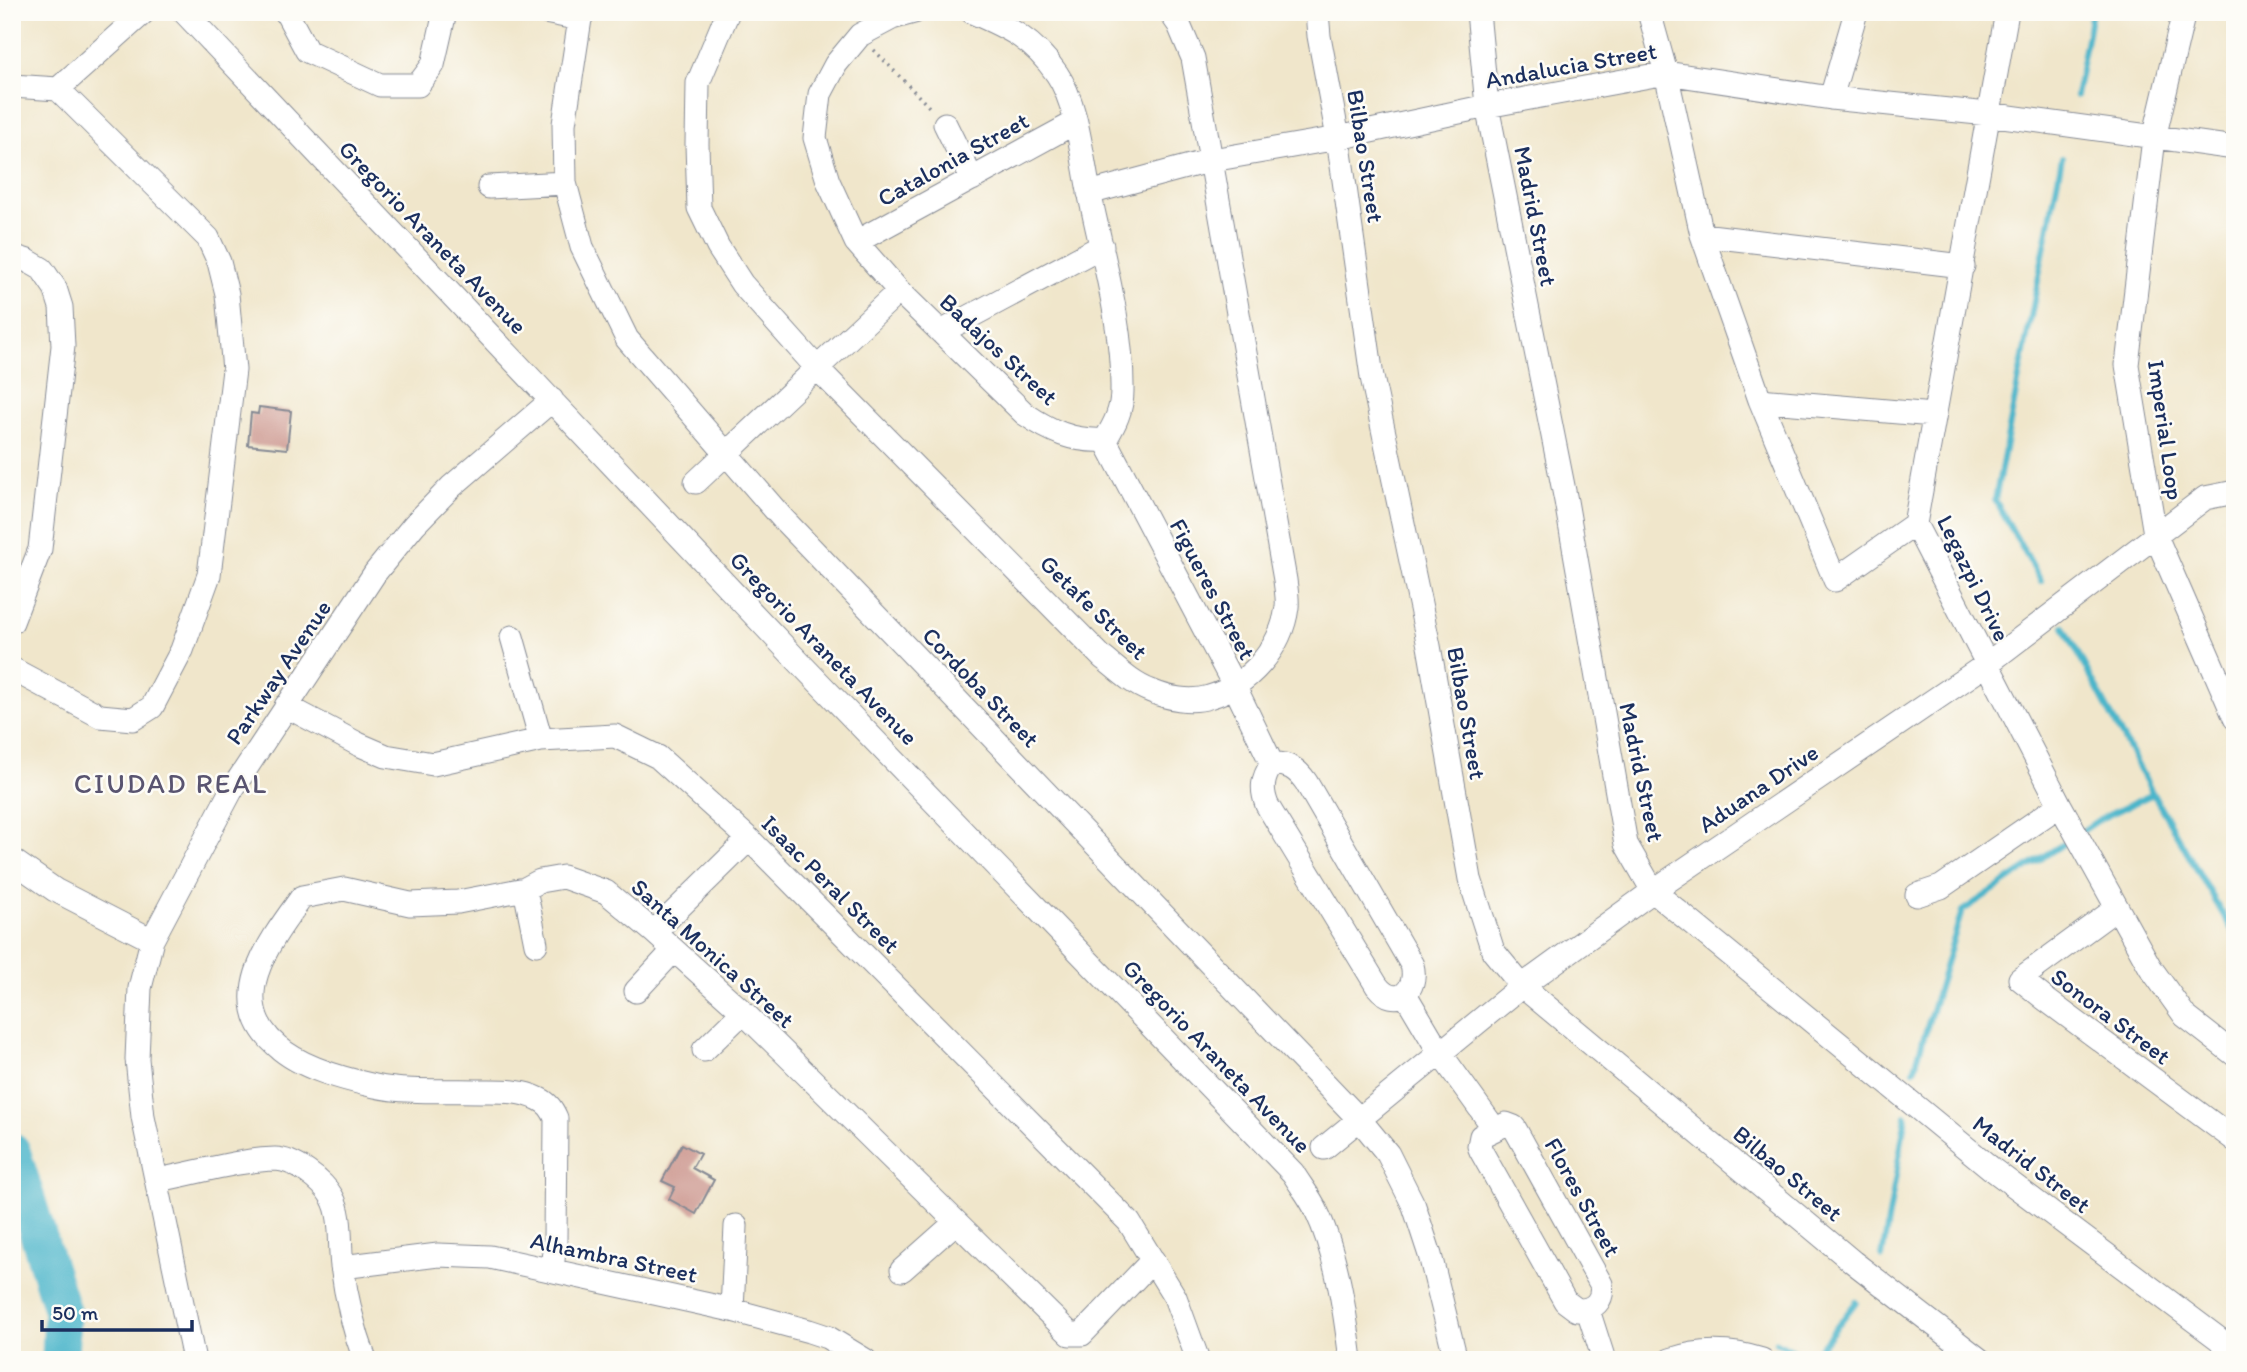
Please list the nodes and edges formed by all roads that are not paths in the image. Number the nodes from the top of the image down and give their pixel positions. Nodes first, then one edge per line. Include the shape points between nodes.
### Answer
1 (144, 12) edge
2 (184, 12) edge
3 (286, 12) edge
4 (444, 12) edge
5 (545, 12) edge
6 (728, 12) edge
7 (914, 12) edge
8 (972, 12) edge
9 (1170, 12) edge
10 (1317, 12) edge
11 (1478, 12) edge
12 (1649, 12) edge
13 (1856, 12) edge
14 (2007, 12) edge
15 (2184, 12) edge
16 (582, 16) edge
17 (1666, 74) junction
18 (12, 86) edge
19 (58, 89) junction
20 (1831, 98) junction
21 (1487, 106) junction
22 (1988, 114) junction
23 (1076, 122) junction
24 (945, 124) road end
25 (1338, 138) junction
26 (2154, 138) junction
27 (2235, 148) edge
28 (1212, 160) junction
29 (972, 179) junction
30 (565, 183) junction
31 (489, 187) dead end
32 (1089, 193) junction
33 (1702, 235) junction
34 (856, 242) junction
35 (1102, 246) junction
36 (12, 256) edge
37 (1963, 266) junction
38 (899, 291) junction
39 (941, 332) junction
40 (817, 368) junction
41 (552, 400) junction
42 (1760, 400) junction
43 (1933, 415) junction
44 (1105, 440) junction
45 (725, 454) junction
46 (696, 482) dead end
47 (2235, 492) edge
48 (1915, 524) junction
49 (2155, 534) junction
50 (12, 622) edge
51 (512, 637) dead end
52 (1987, 664) junction
53 (12, 669) edge
54 (1235, 687) junction
55 (286, 706) junction
56 (2235, 718) edge
57 (541, 740) junction
58 (1272, 764) junction
59 (2060, 804) junction
60 (749, 839) junction
61 (12, 860) edge
62 (525, 889) junction
63 (1653, 891) junction
64 (1917, 895) dead end
65 (2117, 908) junction
66 (654, 932) junction
67 (152, 940) junction
68 (536, 944) dead end
69 (674, 950) junction
70 (1522, 986) junction
71 (636, 991) dead end
72 (1405, 994) junction
73 (743, 1012) junction
74 (704, 1051) dead end
75 (1440, 1054) junction
76 (2235, 1055) edge
77 (1360, 1119) junction
78 (1494, 1128) junction
79 (2235, 1140) edge
80 (1324, 1148) dead end
81 (158, 1180) junction
82 (955, 1223) junction
83 (736, 1226) dead end
84 (1153, 1260) junction
85 (342, 1267) junction
86 (552, 1270) junction
87 (902, 1270) dead end
88 (732, 1310) junction
89 (1588, 1310) junction
90 (2235, 1351) edge
91 (194, 1360) edge
92 (365, 1360) edge
93 (865, 1360) edge
94 (1198, 1360) edge
95 (1351, 1360) edge
96 (1456, 1360) edge
97 (1604, 1360) edge
98 (1670, 1360) edge
99 (1762, 1360) edge
100 (1980, 1360) edge

1 - 19 street
2 - 41 street, Gregorio Araneta Avenue
3 - 4 street via 307,51 380,85 418,85 433,65
5 - 16 street
6 - 40 street, Getafe Street via 698,83 699,208 742,284
7 - 34 street, Badajos Street via 860,35 836,64 820,94 815,138 828,181
8 - 23 street via 1012,29 1037,49 1058,76
9 - 28 street, Getafe Street via 1192,58
10 - 25 street, Bilbao Street
11 - 21 street, Madrid Street
12 - 17 street
13 - 20 street
14 - 22 street, Legazpi Drive
15 - 26 street, Imperial Loop
16 - 30 street, Cordoba Street via 564,124
17 - 20 street, Andalucia Street
17 - 21 street, Andalucia Street
17 - 33 street
18 - 19 street
19 - 53 street via 208,239 227,294 234,370 209,575 182,650 152,707 133,719 100,716
20 - 22 street, Andalucia Street
21 - 25 street, Andalucia Street
21 - 63 street, Madrid Street via 1566,501 1626,844
22 - 26 street, Andalucia Street
22 - 37 street, Legazpi Drive
23 - 29 street, Catalonia Street
23 - 32 street
24 - 29 street
25 - 28 street, Andalucia Street
25 - 70 street, Bilbao Street via 1372,377 1429,646 1469,879 1493,951
26 - 27 street, Andalucia Street
26 - 49 street, Imperial Loop via 2127,365
28 - 32 street, Andalucia Street
28 - 54 street, Getafe Street via 1287,607 1267,658
29 - 34 street, Catalonia Street
30 - 31 street
30 - 45 street, Cordoba Street via 582,247 627,339
32 - 35 street
33 - 37 street
33 - 42 street
34 - 38 street, Badajos Street
35 - 39 street
35 - 44 street via 1122,389 1120,410
36 - 50 street via 42,269 55,288 64,346 40,549
37 - 43 street, Legazpi Drive
38 - 39 street, Badajos Street
38 - 40 street
39 - 44 street, Badajos Street via 1025,414 1046,428 1070,438
40 - 45 street
40 - 54 street, Getafe Street via 1128,678 1174,699 1207,698
41 - 55 street, Parkway Avenue via 414,525 375,573
41 - 95 street, Gregorio Araneta Avenue via 1293,1173 1316,1211 1331,1255 1345,1307
42 - 43 street
42 - 48 street via 1835,580
43 - 48 street, Legazpi Drive
44 - 54 street, Figueres Street
45 - 46 street
45 - 77 street, Cordoba Street
47 - 49 street, Aduana Drive via 2205,498
48 - 52 street, Legazpi Drive
49 - 52 street, Aduana Drive
49 - 56 street, Imperial Loop
51 - 57 street
52 - 59 street, Legazpi Drive
52 - 63 street, Aduana Drive
54 - 58 street, Figueres Street
55 - 57 street, Isaac Peral Street via 386,756 433,764
55 - 67 street, Parkway Avenue via 230,791
57 - 60 street, Isaac Peral Street via 615,736 658,757
58 - 72 street via 1300,773 1320,804 1412,965 1413,982
58 - 72 street via 1263,783 1267,805 1377,986 1389,996
59 - 64 street via 1941,887
59 - 65 street, Legazpi Drive
60 - 66 street
60 - 84 street, Isaac Peral Street via 1129,1222
61 - 67 street via 55,890
62 - 66 street, Santa Monica Street via 563,877 582,882 606,892
62 - 68 street
62 - 86 street, Santa Monica Street via 447,903 410,904 344,889 302,897 274,936 254,979 253,1013 264,1035 288,1057 333,1074 376,1087 507,1091 541,1099 552,1108 556,1118
63 - 70 street, Aduana Drive
63 - 90 street, Madrid Street via 1992,1169
65 - 76 street, Legazpi Drive via 2150,967 2185,1016
65 - 79 street, Sonora Street via 2020,979
66 - 69 street, Santa Monica Street
67 - 81 street, Parkway Avenue via 140,988 137,1059
69 - 71 street
69 - 73 street, Santa Monica Street
70 - 75 street, Aduana Drive
70 - 100 street, Bilbao Street via 1853,1262
72 - 75 street
73 - 74 street
73 - 82 street, Santa Monica Street
75 - 77 street, Aduana Drive
75 - 78 street
77 - 80 street, Aduana Drive
77 - 96 street, Cordoba Street via 1388,1154 1414,1206
78 - 89 street via 1481,1136 1480,1151 1565,1301 1577,1310
78 - 89 street, Flores Street via 1514,1127 1601,1284 1601,1297
81 - 85 street via 279,1159 300,1168 332,1196 338,1211
81 - 91 street, Parkway Avenue
82 - 84 street, Santa Monica Street via 1070,1334 1082,1334
82 - 87 street
83 - 88 street
84 - 94 street, Isaac Peral Street via 1175,1297
85 - 86 street, Alhambra Street via 438,1255 490,1257
85 - 92 street
86 - 88 street, Alhambra Street
88 - 93 street, Alhambra Street via 827,1337
89 - 97 street
98 - 99 street via 1736,1352

